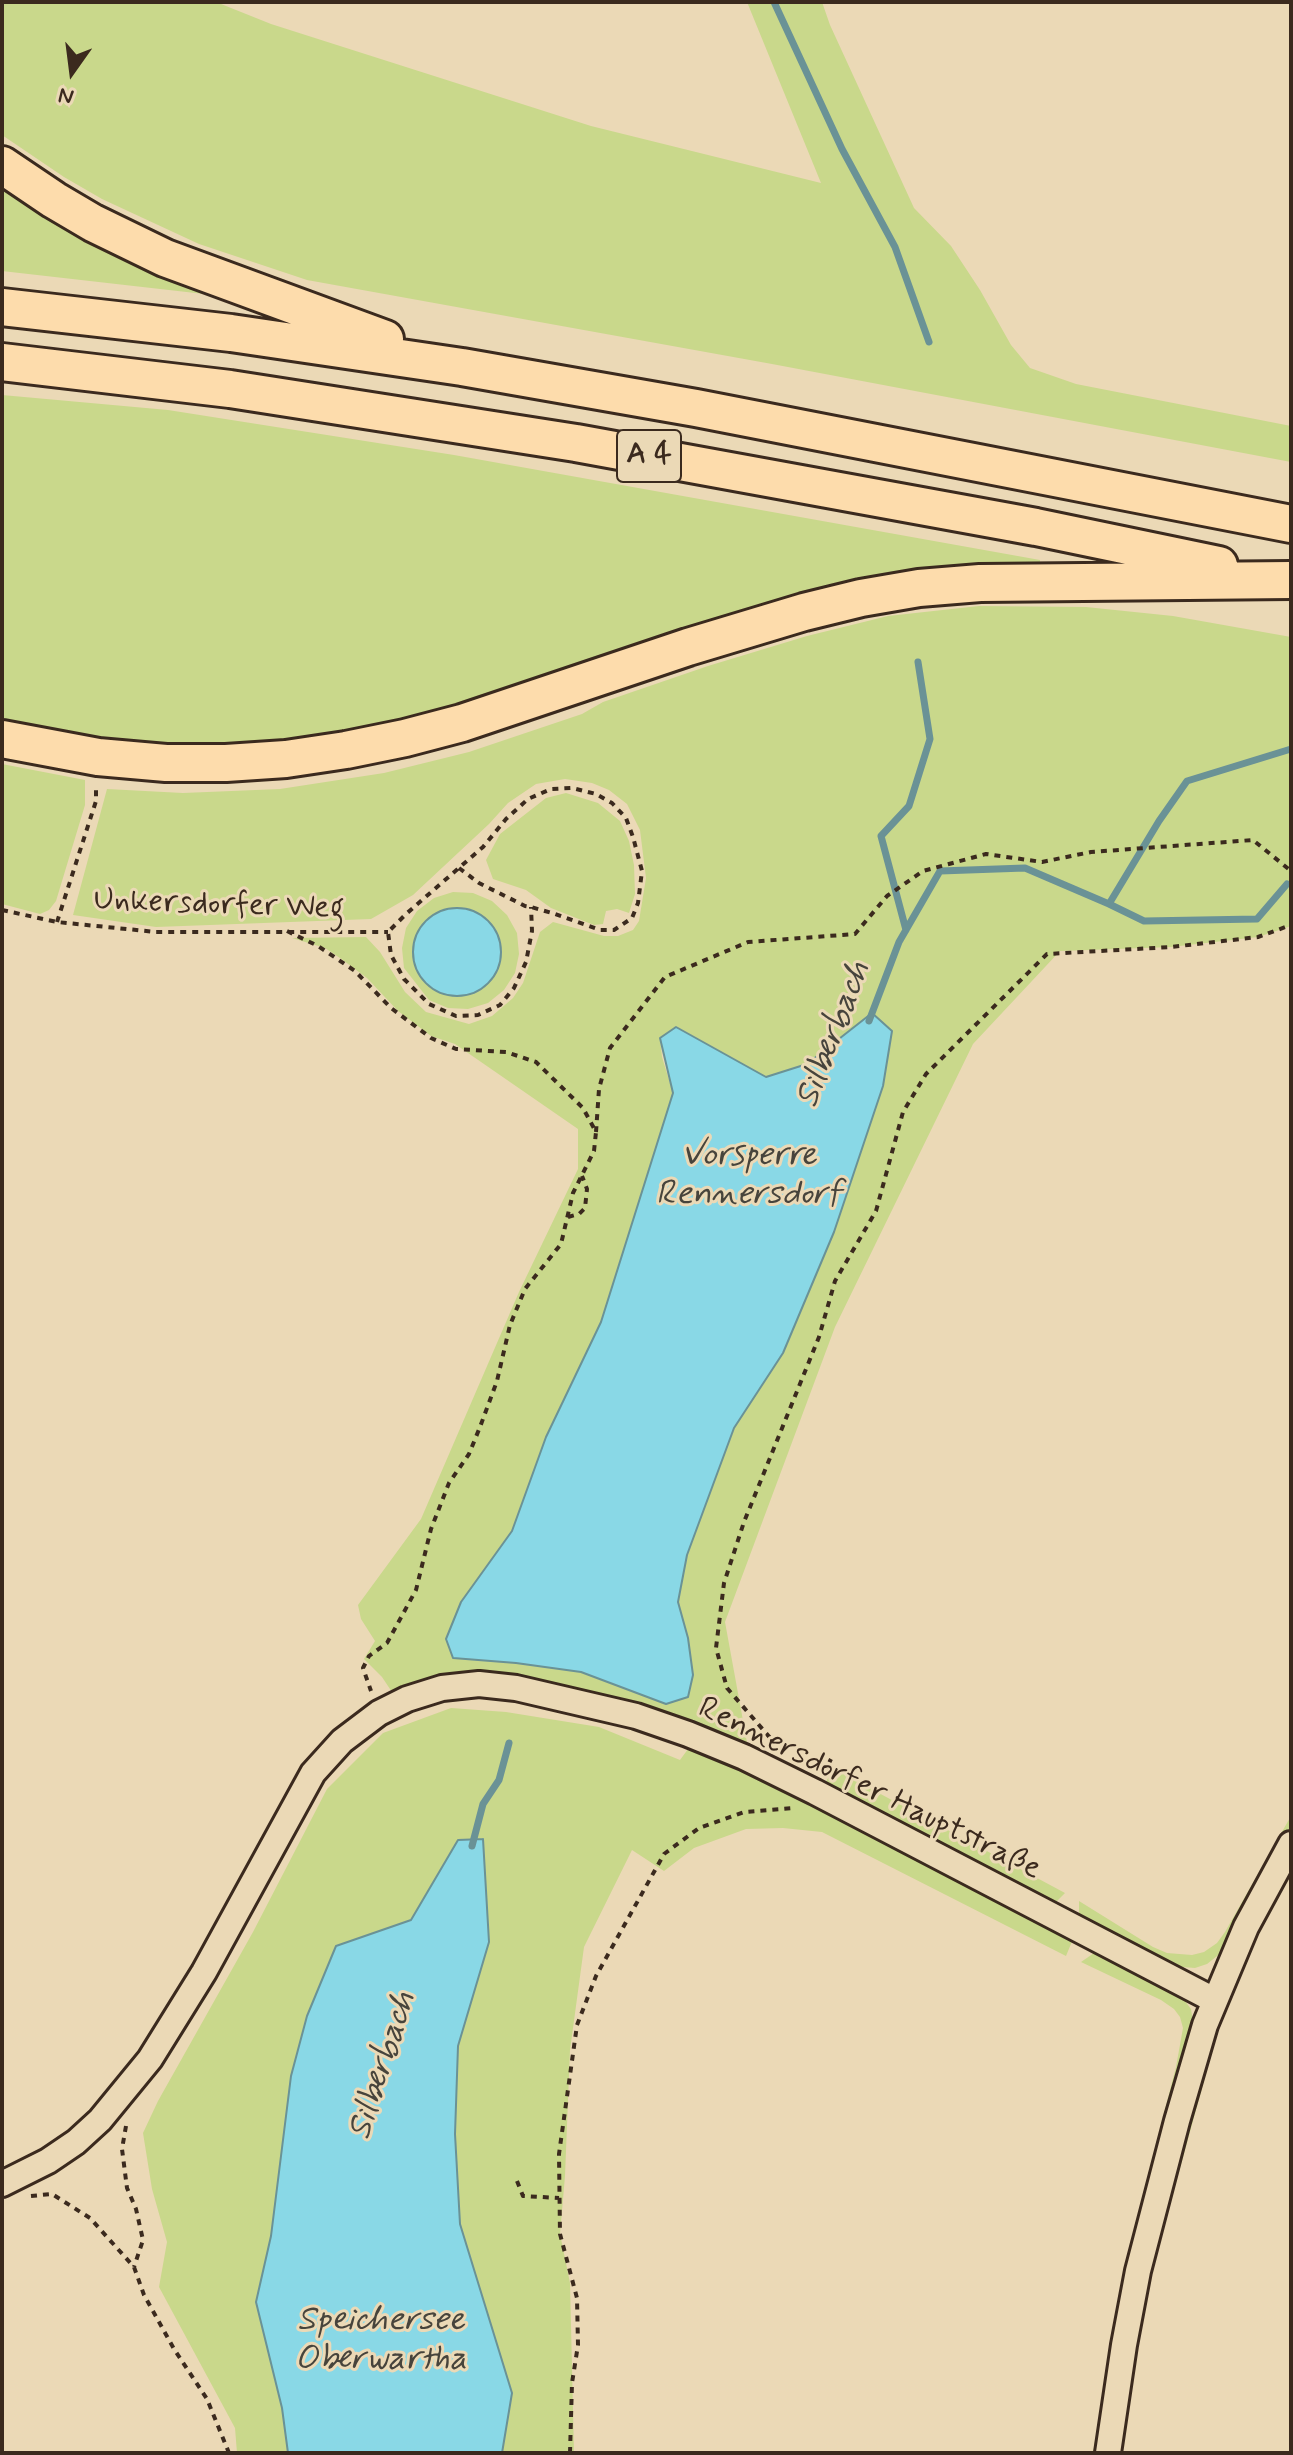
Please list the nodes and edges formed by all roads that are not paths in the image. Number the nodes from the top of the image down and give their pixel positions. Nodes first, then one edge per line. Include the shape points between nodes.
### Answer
1 (2, 165) edge
2 (2, 307) edge
3 (2, 362) edge
4 (462, 367) junction
5 (1291, 524) edge
6 (1291, 580) edge
7 (2, 739) edge
8 (1291, 1844) edge
9 (1214, 2000) junction
10 (2, 2184) edge
11 (1108, 2453) edge

1 - 4 highway via 93,223 165,258
2 - 4 highway, A 4
3 - 6 highway, A 4 via 245,391 576,443 1036,527
4 - 5 highway, A 4
6 - 7 highway via 980,583 861,598 688,647 462,723 286,759 166,763
8 - 9 street
9 - 10 street, Rennersdorfer Hauptstraße via 815,1792 688,1734 527,1690 479,1684 442,1688 379,1713 342,1741 313,1773 198,1983 142,2070 76,2142
9 - 11 street via 1138,2271

